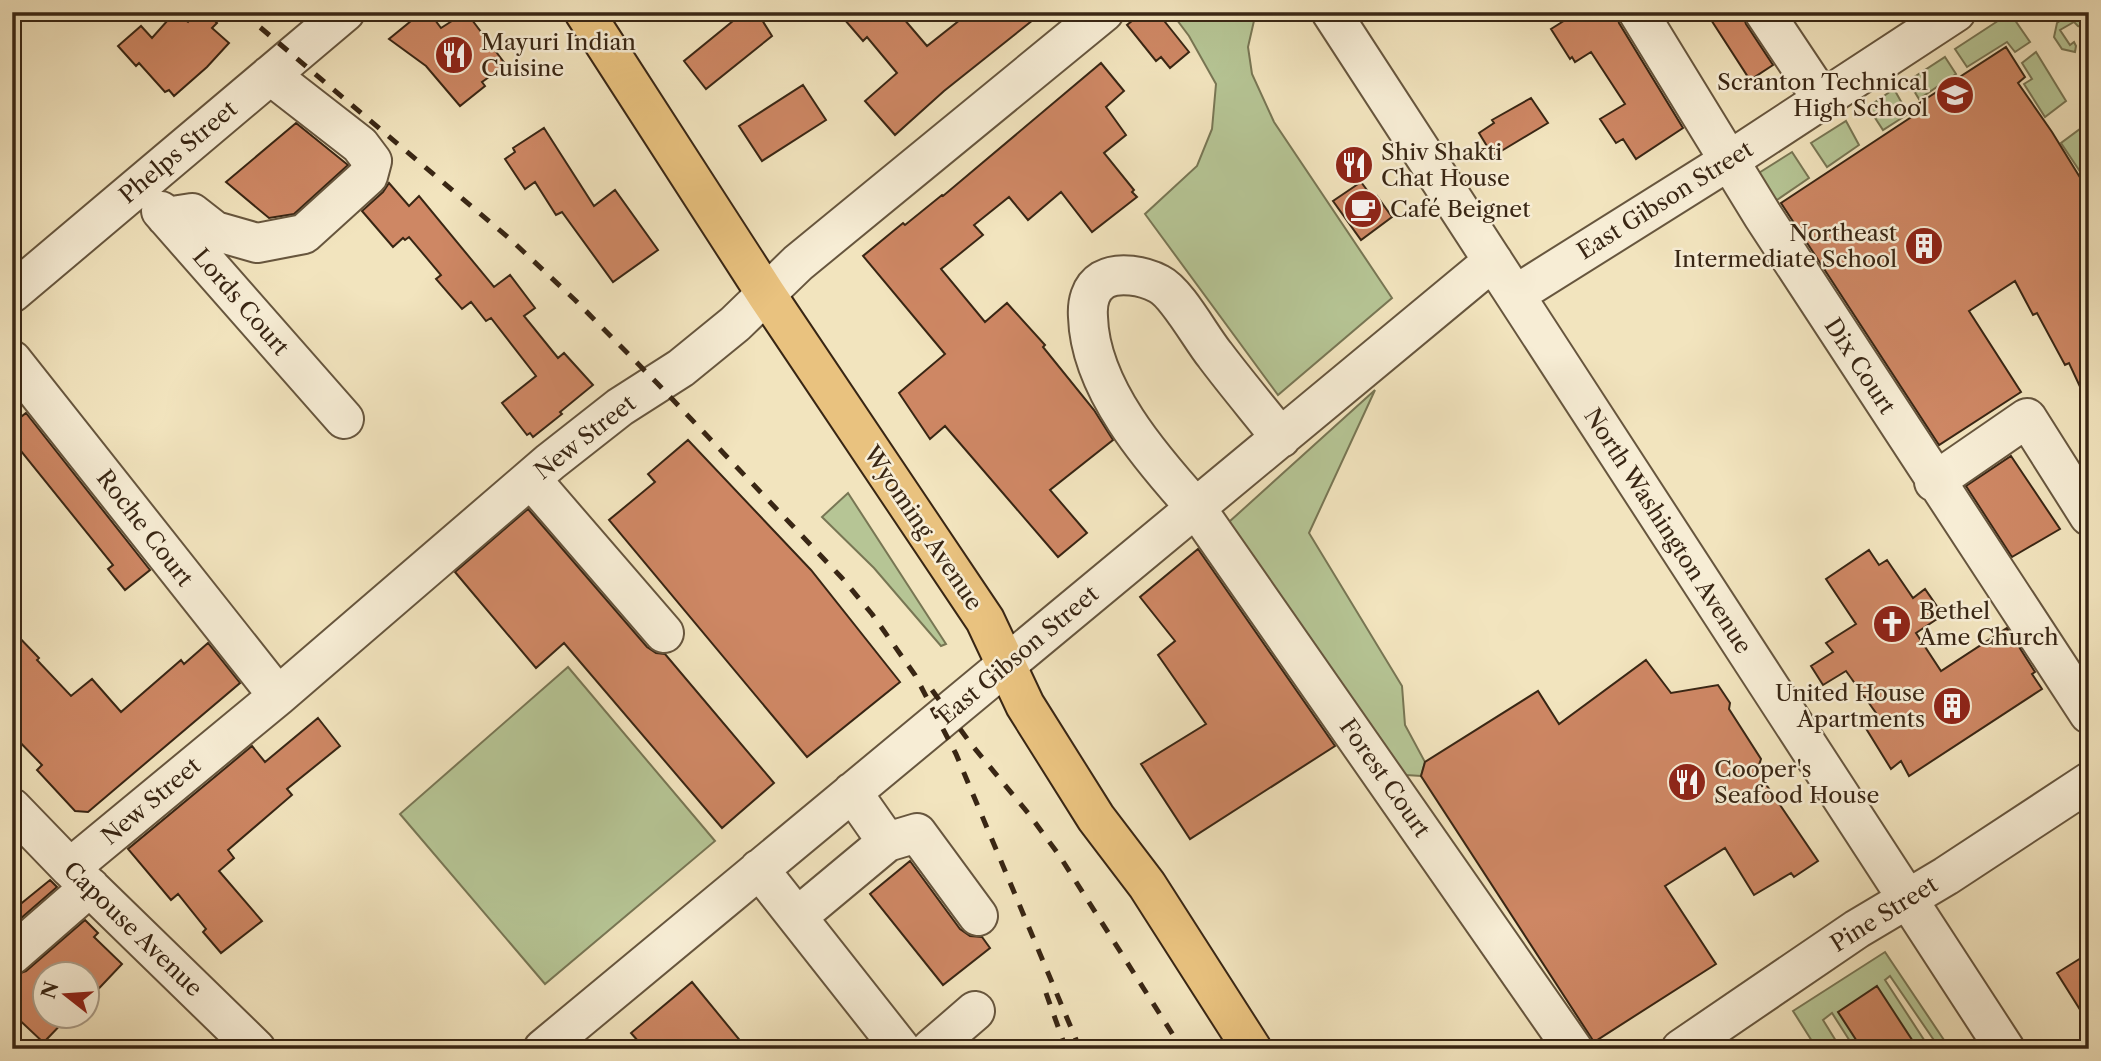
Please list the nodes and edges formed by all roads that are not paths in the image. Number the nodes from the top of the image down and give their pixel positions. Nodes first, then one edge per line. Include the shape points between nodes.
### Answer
1 (584, 12) edge
2 (1104, 12) edge
3 (1331, 12) edge
4 (1638, 12) edge
5 (1764, 12) edge
6 (1956, 12) edge
7 (321, 20) edge
8 (270, 75) junction
9 (1822, 99) junction
10 (1730, 160) junction
11 (138, 185) junction
12 (166, 217) junction
13 (1493, 261) junction
14 (12, 293) edge
15 (766, 294) junction
16 (1515, 295) junction
17 (12, 360) edge
18 (344, 419) dead end
19 (1282, 438) junction
20 (531, 479) junction
21 (1934, 482) junction
22 (1196, 508) junction
23 (2089, 516) edge
24 (664, 634) dead end
25 (1006, 665) junction
26 (278, 696) junction
27 (2089, 714) edge
28 (2089, 782) edge
29 (852, 792) junction
30 (12, 808) edge
31 (887, 842) junction
32 (759, 869) junction
33 (80, 877) junction
34 (1907, 899) junction
35 (978, 916) dead end
36 (797, 917) junction
37 (12, 955) edge
38 (975, 1011) dead end
39 (256, 1049) edge
40 (543, 1049) edge
41 (901, 1049) edge
42 (931, 1049) edge
43 (1252, 1049) edge
44 (1573, 1049) edge
45 (1681, 1049) edge
46 (2005, 1049) edge

1 - 15 main road, Wyoming Avenue
2 - 15 street, New Street via 797,263
3 - 13 street, North Washington Avenue
4 - 10 street, Dix Court
5 - 9 street
6 - 9 street, East Gibson Street
7 - 8 street, Phelps Street
8 - 11 street, Phelps Street
8 - 12 street via 360,145 372,161 368,176 304,234 257,243 215,231 192,213
9 - 10 street, East Gibson Street
10 - 16 street, East Gibson Street
10 - 21 street, Dix Court
11 - 12 street, Lords Court
11 - 14 street, Phelps Street
12 - 18 street, Lords Court
13 - 16 street, North Washington Avenue
13 - 19 street, East Gibson Street
15 - 20 street, New Street via 681,368 620,407
15 - 25 main road, Wyoming Avenue via 985,620
16 - 34 street, North Washington Avenue
17 - 26 street, Roche Court
19 - 22 street, East Gibson Street
19 - 22 street, Forest Court via 1161,285 1124,275 1106,278 1095,286 1087,304 1089,338 1108,389 1158,466
20 - 24 street
20 - 26 street, New Street
21 - 23 street via 2027,418
21 - 27 street, Dix Court
22 - 25 street, East Gibson Street
22 - 44 street, Forest Court
25 - 29 street, East Gibson Street
25 - 43 main road, Wyoming Avenue via 1024,705 1096,818 1147,885
26 - 33 street, New Street
28 - 34 street, Pine Street
29 - 31 street
29 - 32 street, East Gibson Street
30 - 33 street, Capouse Avenue
31 - 35 street via 917,833
31 - 36 street
32 - 36 street
32 - 40 street, East Gibson Street
33 - 37 street, New Street
33 - 39 street, Capouse Avenue
34 - 45 street, Pine Street
34 - 46 street, North Washington Avenue
36 - 41 street
38 - 42 street

